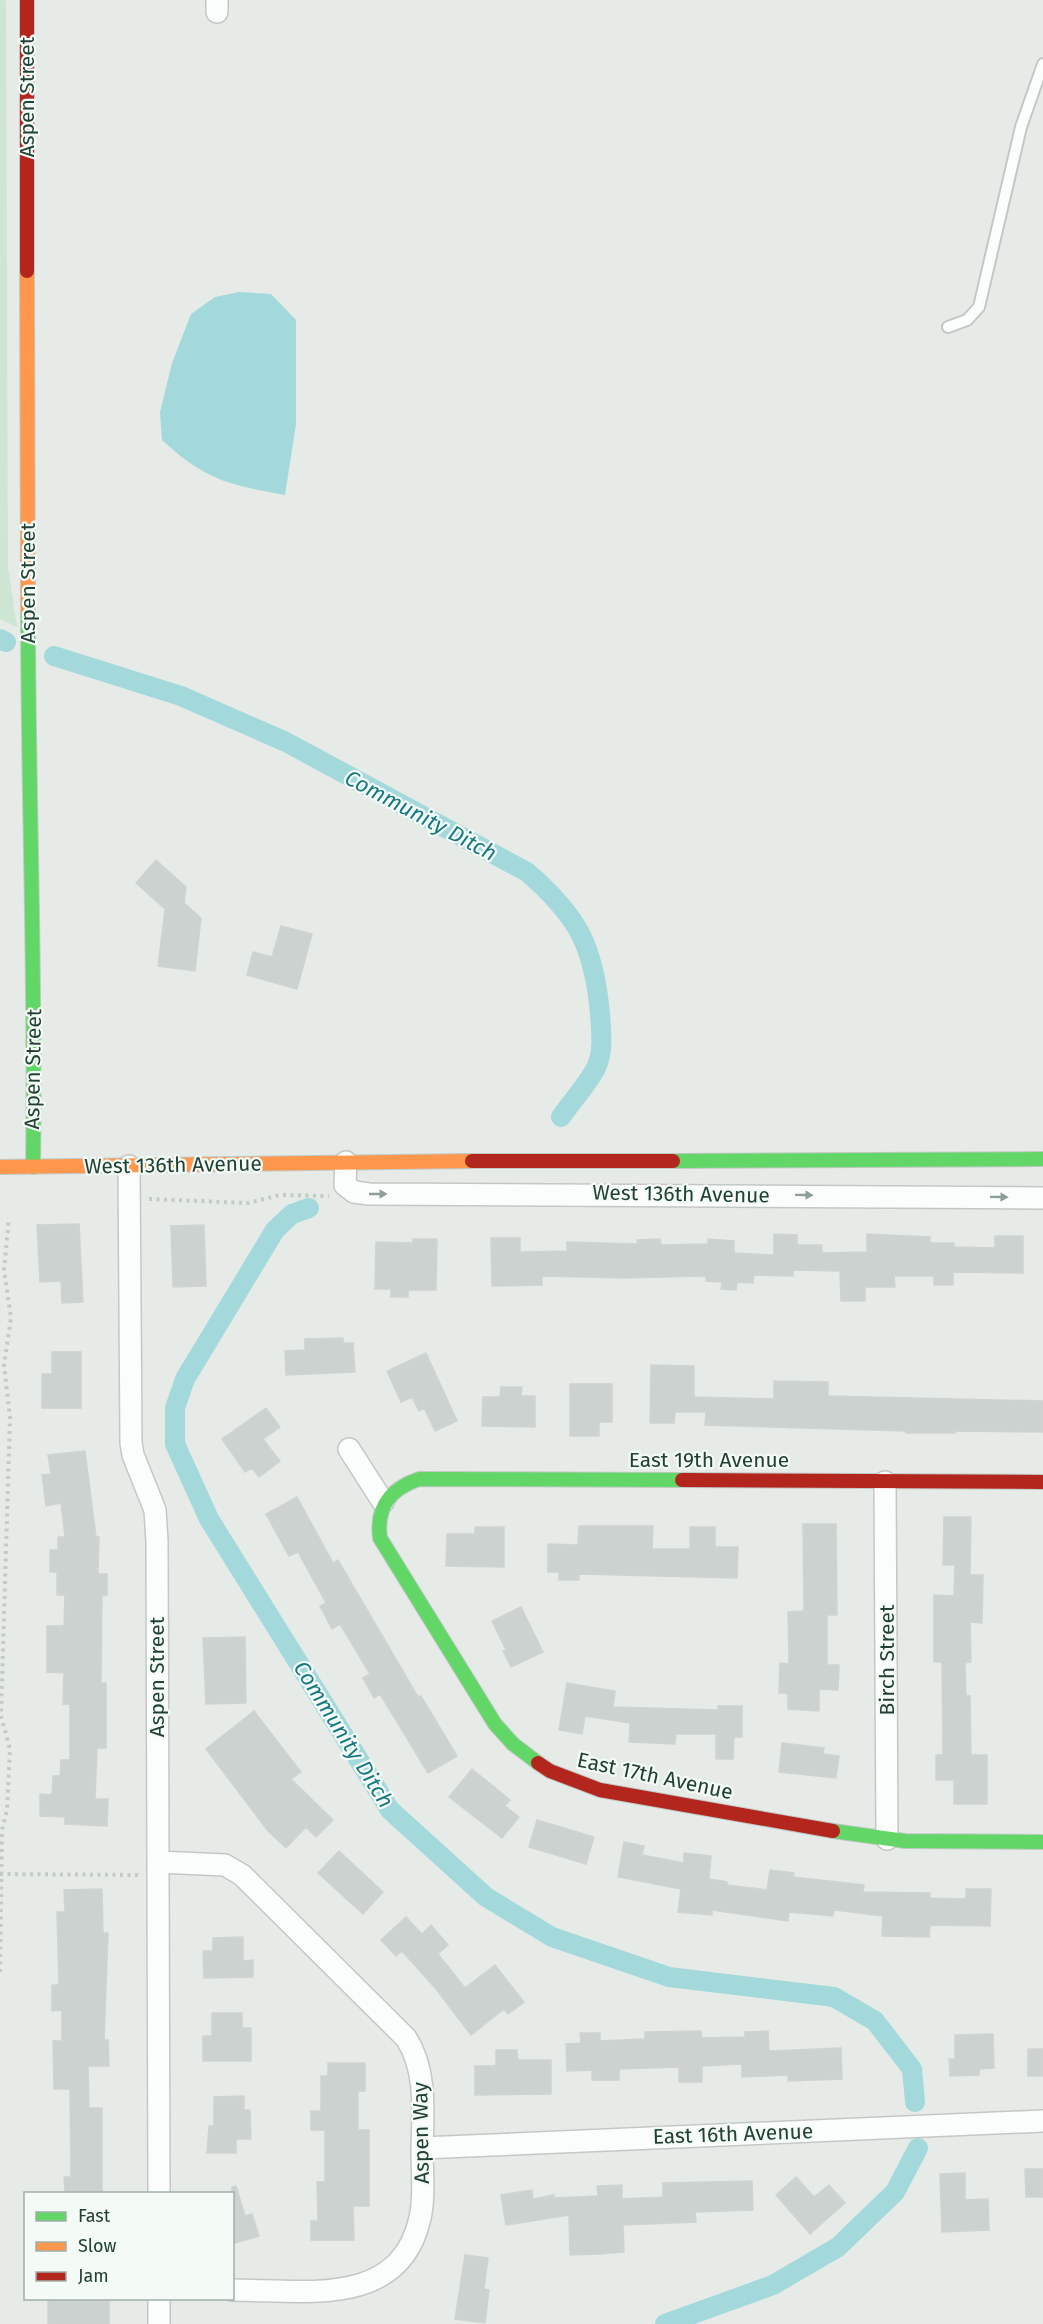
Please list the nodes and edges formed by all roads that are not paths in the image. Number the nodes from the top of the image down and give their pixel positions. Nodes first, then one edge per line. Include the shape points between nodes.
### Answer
1 (27, 0) edge
2 (1043, 64) edge
3 (948, 327) dead end
4 (1043, 1159) edge
5 (346, 1161) junction
6 (129, 1166) junction
7 (0, 1167) edge
8 (33, 1167) junction
9 (1043, 1198) edge
10 (349, 1449) dead end
11 (885, 1482) junction
12 (1043, 1482) edge
13 (383, 1502) junction
14 (887, 1839) junction
15 (1043, 1842) edge
16 (158, 1869) junction
17 (1043, 2121) edge
18 (423, 2148) junction
19 (159, 2192) edge
20 (234, 2290) edge
21 (159, 2300) edge
22 (159, 2324) edge

1 - 8 street, Aspen Street via 28,808 35,1029
2 - 3 lane via 1021,127 979,307 967,320
4 - 5 street, West 136th Avenue
5 - 6 street, West 136th Avenue
5 -> 9 street, West 136th Avenue via 345,1185 354,1192 369,1194
6 - 8 street, West 136th Avenue
6 - 16 street, Aspen Street via 131,1443 155,1510 157,1541
7 - 8 street, West 136th Avenue
10 - 13 street
11 - 12 street, East 19th Avenue
11 - 13 street, East 19th Avenue via 418,1479 398,1487
11 - 14 street, Birch Street
13 - 14 street, East 17th Avenue via 380,1538 495,1724 531,1760 571,1781 600,1790
14 - 15 street, East 17th Avenue
16 - 18 street, Aspen Way via 198,1862 234,1868 405,2038 419,2066
16 - 19 street, Aspen Street
17 - 18 street, East 16th Avenue
18 - 20 street, Aspen Way via 421,2215 415,2236 402,2259 384,2275 348,2289
21 - 22 street

